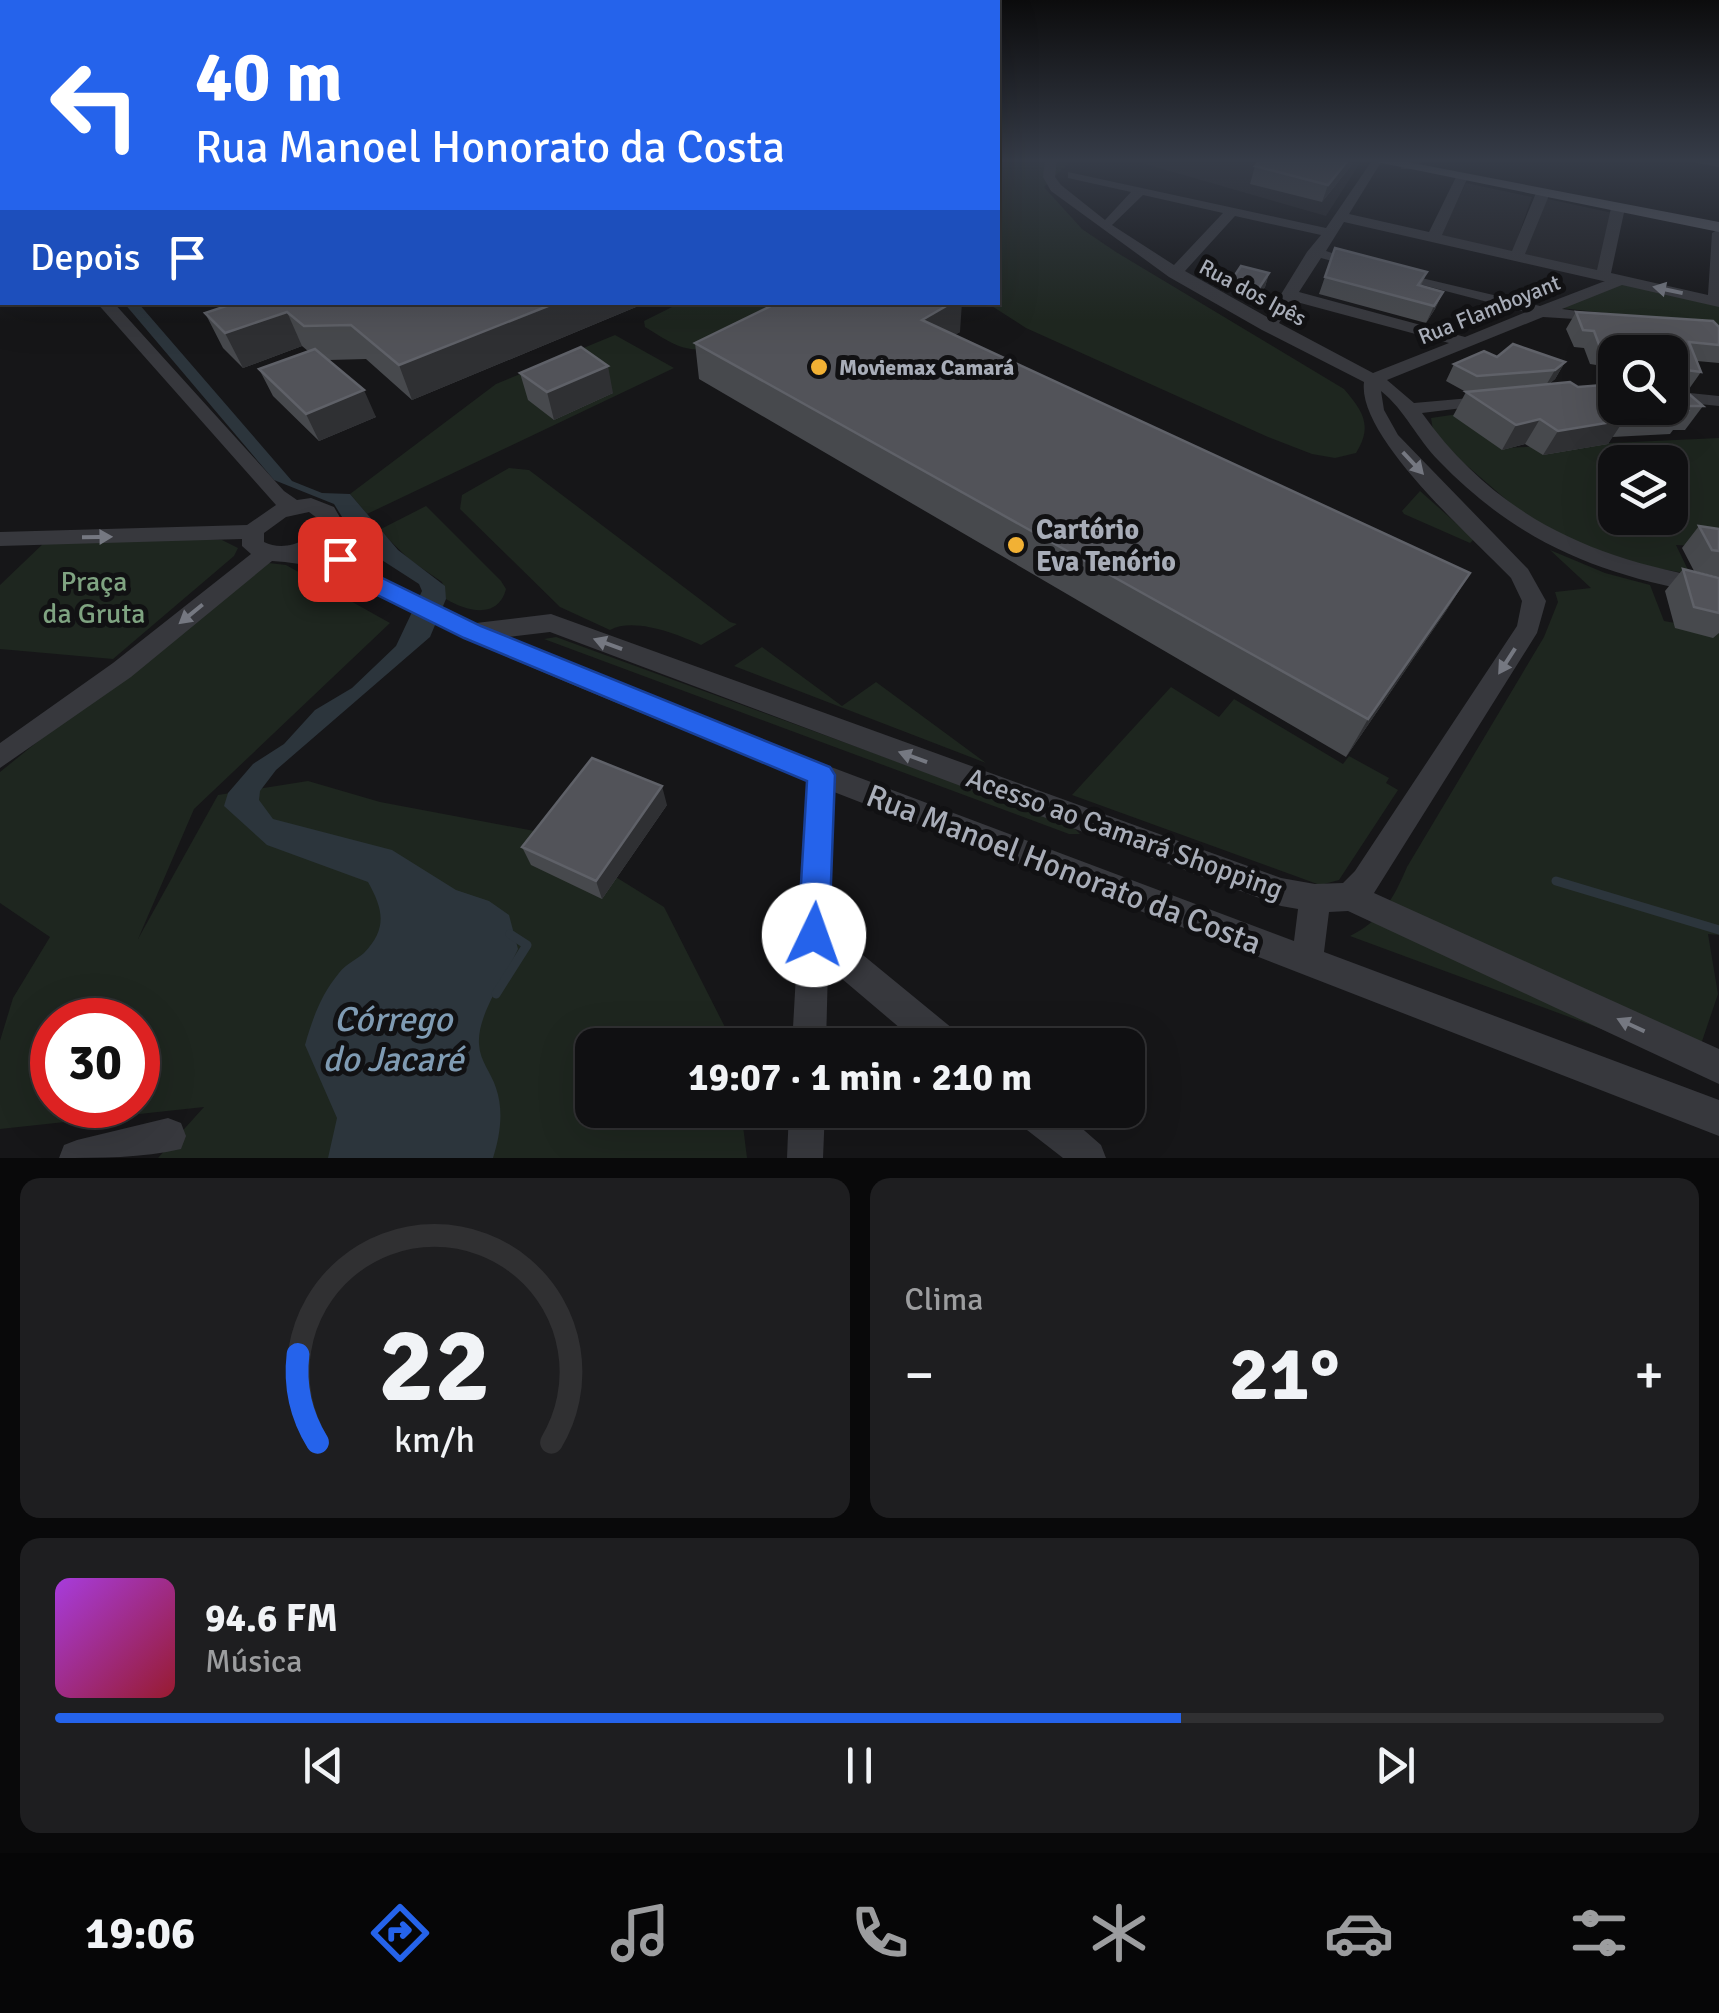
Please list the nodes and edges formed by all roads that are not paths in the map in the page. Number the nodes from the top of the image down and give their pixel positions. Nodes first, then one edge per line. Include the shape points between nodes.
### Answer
1 (1091, 213) edge
2 (1123, 213) edge
3 (1230, 213) edge
4 (1241, 213) edge
5 (1344, 213) edge
6 (1445, 213) edge
7 (1534, 213) edge
8 (1618, 213) edge
9 (1641, 213) edge
10 (1342, 217) junction
11 (1112, 228) junction
12 (1719, 230) edge
13 (1329, 233) junction
14 (1434, 238) junction
15 (1314, 252) junction
16 (1516, 256) junction
17 (1174, 274) junction
18 (1612, 278) junction
19 (1287, 294) junction
20 (1717, 301) edge
21 (107, 305) edge
22 (1542, 312) junction
23 (1621, 320) edge
24 (1268, 327) junction
25 (1477, 343) junction
26 (1373, 379) junction
27 (1688, 397) edge
28 (1508, 398) edge
29 (1719, 400) edge
30 (1408, 409) junction
31 (281, 506) junction
32 (253, 532) junction
33 (0, 540) edge
34 (319, 541) junction
35 (280, 553) junction
36 (362, 577) junction
37 (1719, 588) edge
38 (460, 626) junction
39 (0, 757) edge
40 (821, 775) junction
41 (1350, 897) junction
42 (1315, 898) junction
43 (814, 935) junction
44 (1307, 962) junction
45 (810, 1028) edge
46 (926, 1028) edge
47 (1719, 1067) edge
48 (1719, 1118) edge
49 (806, 1128) edge
50 (1055, 1128) edge
51 (168, 1136) dead end
52 (77, 1158) edge
53 (805, 1158) edge
54 (1088, 1158) edge

1 - 11 street, Rua dos Ipês
2 - 11 street
3 - 17 street
4 - 13 street
5 - 10 street
6 - 14 street
7 - 16 street
8 - 18 street
9 - 12 main road
10 - 13 street
10 - 14 street
11 - 17 street, Rua dos Ipês
12 - 20 street
13 - 15 street
14 - 16 street
15 - 19 street
15 - 22 street
16 - 18 street
17 - 24 street, Rua dos Ipês
20 -> 18 street
18 - 22 street, Rua Flamboyant
19 - 24 street
19 - 25 street
21 - 31 street
22 - 23 street
22 - 25 street, Rua Flamboyant
24 - 26 street, Rua dos Ipês
25 - 26 street, Rua Flamboyant
26 - 30 street, Rua dos Ipês
26 -> 41 street via 1375,413 1390,438 1520,574 1534,601 1530,627
27 - 29 street
28 - 30 street
30 - 37 street, Rua dos Ipês via 1458,470 1542,536 1607,566
31 - 32 street
31 - 34 street via 328,512 332,525
33 -> 32 street
32 - 35 street via 253,546
34 - 35 street
34 - 36 street, Rua Manoel Honorato da Costa
35 - 36 street, Rua Manoel Honorato da Costa
35 -> 39 street
36 - 38 street, Rua Manoel Honorato da Costa
38 - 40 street, Rua Manoel Honorato da Costa
42 -> 38 street, Acesso ao Camará Shopping via 1281,892 551,623
40 - 43 street
40 - 44 street, Rua Manoel Honorato da Costa
41 - 42 street, Acesso ao Camará Shopping
47 -> 41 street
42 - 44 street
43 - 45 street
43 - 46 street
44 - 48 street, Rua Manoel Honorato da Costa
49 - 53 street
50 - 54 street
51 - 52 street

